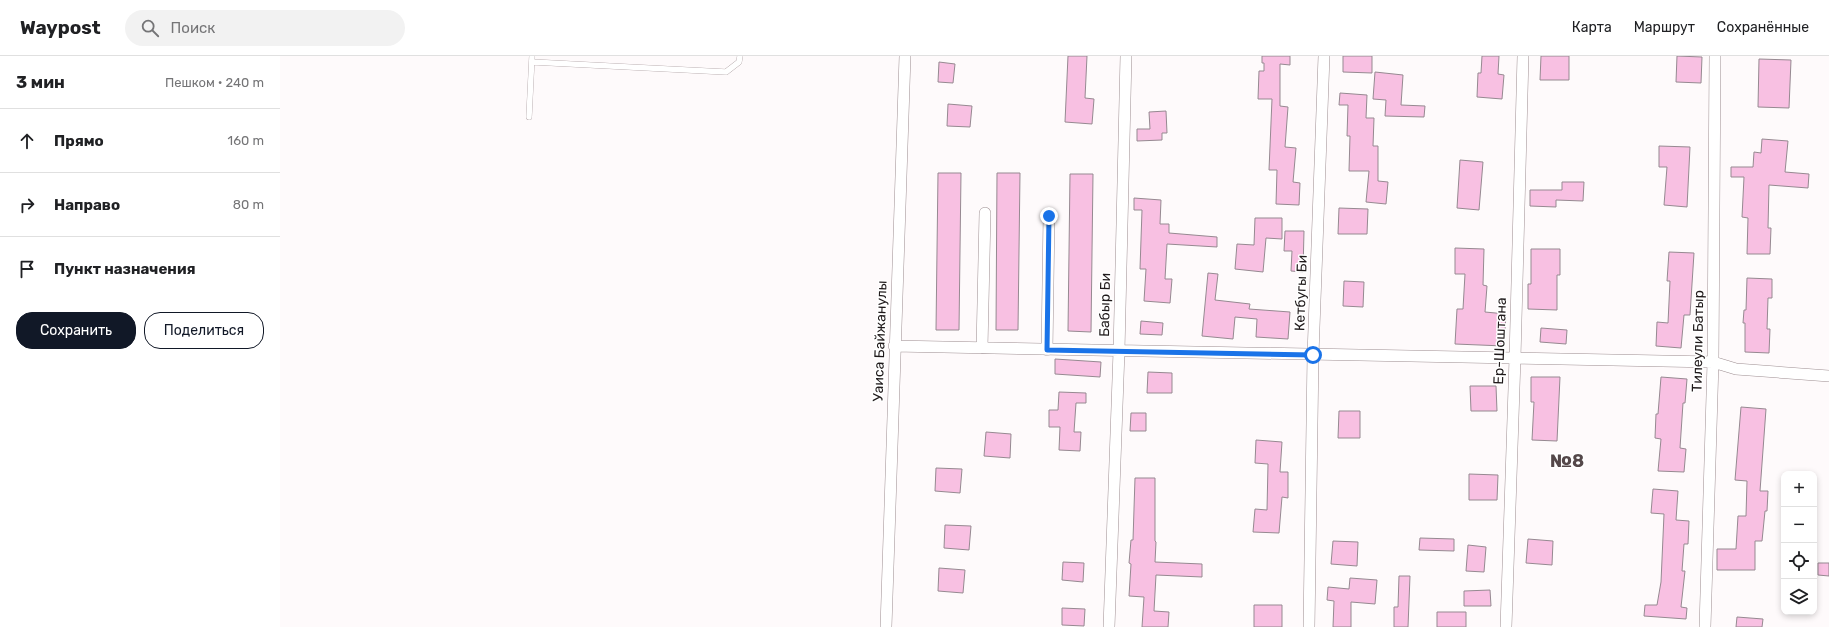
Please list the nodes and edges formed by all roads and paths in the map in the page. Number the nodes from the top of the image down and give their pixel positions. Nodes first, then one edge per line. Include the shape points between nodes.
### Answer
1 (740, 56) edge
2 (905, 56) edge
3 (1126, 56) edge
4 (1324, 56) edge
5 (1523, 56) edge
6 (1715, 56) edge
7 (532, 59) edge
8 (529, 117) dead end
9 (985, 213) dead end
10 (1049, 216) dead end
11 (894, 346) junction
12 (982, 348) junction
13 (1047, 350) junction
14 (1119, 351) junction
15 (1313, 355) junction
16 (1515, 358) junction
17 (1713, 362) junction
18 (1829, 376) edge
19 (886, 627) edge
20 (1109, 627) edge
21 (1309, 627) edge
22 (1506, 627) edge
23 (1705, 627) edge

1 - 7 lane via 738,62 726,72
2 - 11 street, Уаиса Байжанулы
3 - 14 street, Бабыр Би
4 - 15 street, Кетбугы Би
5 - 16 street, Ер-Шоштана
6 - 17 street, Тилеули Батыр
7 - 8 lane
9 - 12 street
10 - 13 street
11 - 12 street
11 - 19 street, Уаиса Байжанулы
12 - 13 street
13 - 14 street
14 - 15 street
14 - 20 street, Бабыр Би
15 - 16 street
15 - 21 street, Кетбугы Би
16 - 17 street
16 - 22 street, Ер-Шоштана
17 - 18 street via 1736,369
17 - 23 street, Тилеули Батыр

